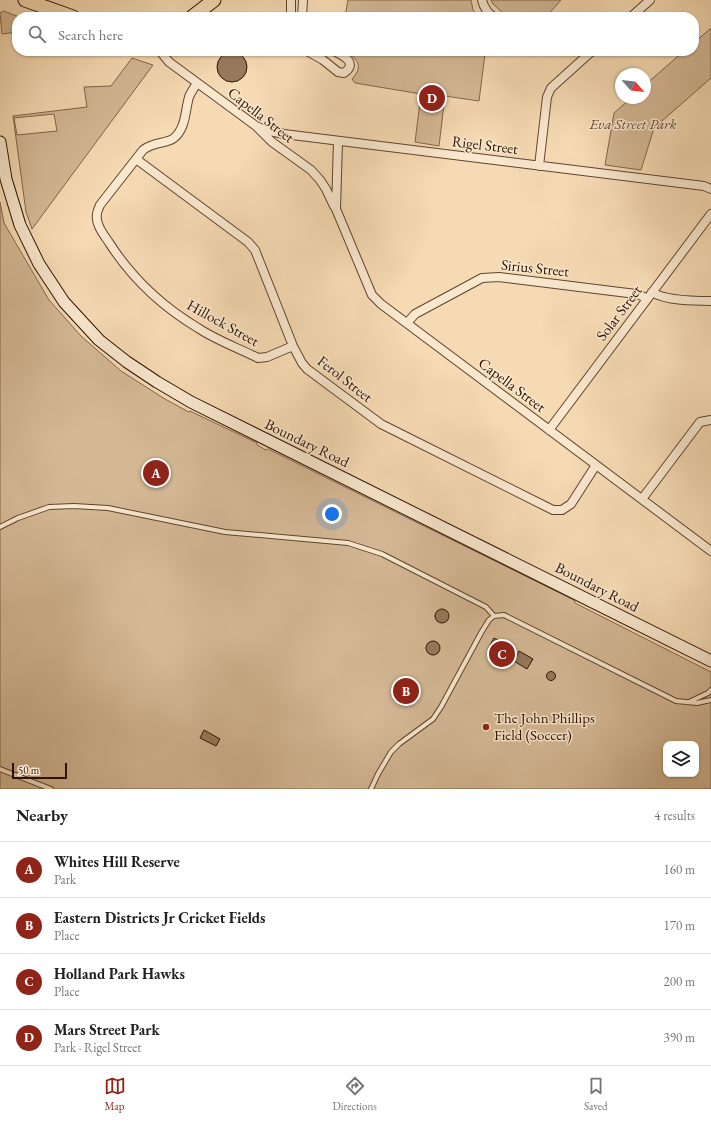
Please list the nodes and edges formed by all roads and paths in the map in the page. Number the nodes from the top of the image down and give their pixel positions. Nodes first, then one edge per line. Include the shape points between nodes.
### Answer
1 (25, 0) edge
2 (214, 0) edge
3 (291, 0) edge
4 (303, 0) edge
5 (482, 0) edge
6 (650, 0) edge
7 (60, 12) edge
8 (198, 12) edge
9 (290, 12) edge
10 (302, 12) edge
11 (487, 12) edge
12 (636, 12) edge
13 (164, 56) edge
14 (316, 56) edge
15 (343, 56) edge
16 (586, 56) edge
17 (197, 83) junction
18 (256, 126) junction
19 (338, 141) junction
20 (0, 142) edge
21 (136, 159) junction
22 (539, 166) junction
23 (711, 189) edge
24 (336, 209) junction
25 (711, 214) edge
26 (650, 295) junction
27 (711, 302) edge
28 (407, 323) junction
29 (293, 346) junction
30 (711, 420) edge
31 (549, 430) junction
32 (596, 465) junction
33 (642, 499) junction
34 (0, 527) edge
35 (711, 551) edge
36 (494, 616) junction
37 (711, 661) edge
38 (711, 690) edge
39 (711, 700) edge
40 (689, 702) junction
41 (0, 769) edge
42 (52, 789) edge
43 (371, 789) edge

1 - 7 main road
2 - 8 main road
3 - 9 street
4 - 10 street
5 - 11 street
6 - 12 street
13 - 17 street, Capella Street
14 - 15 street via 338,72 344,73 350,65 349,60
16 - 22 street via 551,88 547,97
17 - 18 street, Capella Street
17 - 21 street, Hillock Street via 190,95 179,134 173,139 149,145
18 - 19 street, Rigel Street via 284,134
18 - 24 street, Capella Street via 272,142 311,170 323,184
19 - 22 street, Rigel Street
19 - 24 street, Capella Street
20 - 37 main road, Boundary Road via 6,179 20,225 39,264 64,302 99,340 127,362 192,402
21 - 29 street, Ferol Street via 248,242 255,250
21 - 29 street, Hillock Street via 100,205 97,214 101,230 137,279 156,298 198,328 258,358 268,357
22 - 23 street, Rigel Street via 704,186
24 - 28 street, Capella Street via 372,295
25 - 26 street, Solar Street
26 - 27 street, Sirius Street
26 - 28 street, Sirius Street via 499,277 482,278 414,314
26 - 31 street, Solar Street
28 - 31 street, Capella Street
29 - 32 street, Ferol Street via 307,369 381,424 553,510 562,510 571,504
30 - 33 street via 700,422
31 - 32 street, Capella Street
32 - 33 street, Capella Street
33 - 35 street, Capella Street
34 - 36 lane via 49,507 74,506 108,508 226,532 348,542 382,554 486,607
36 - 40 lane via 504,615 676,701
36 - 43 lane via 481,632 433,719 391,752
38 - 40 lane
39 - 40 lane
41 - 42 lane

